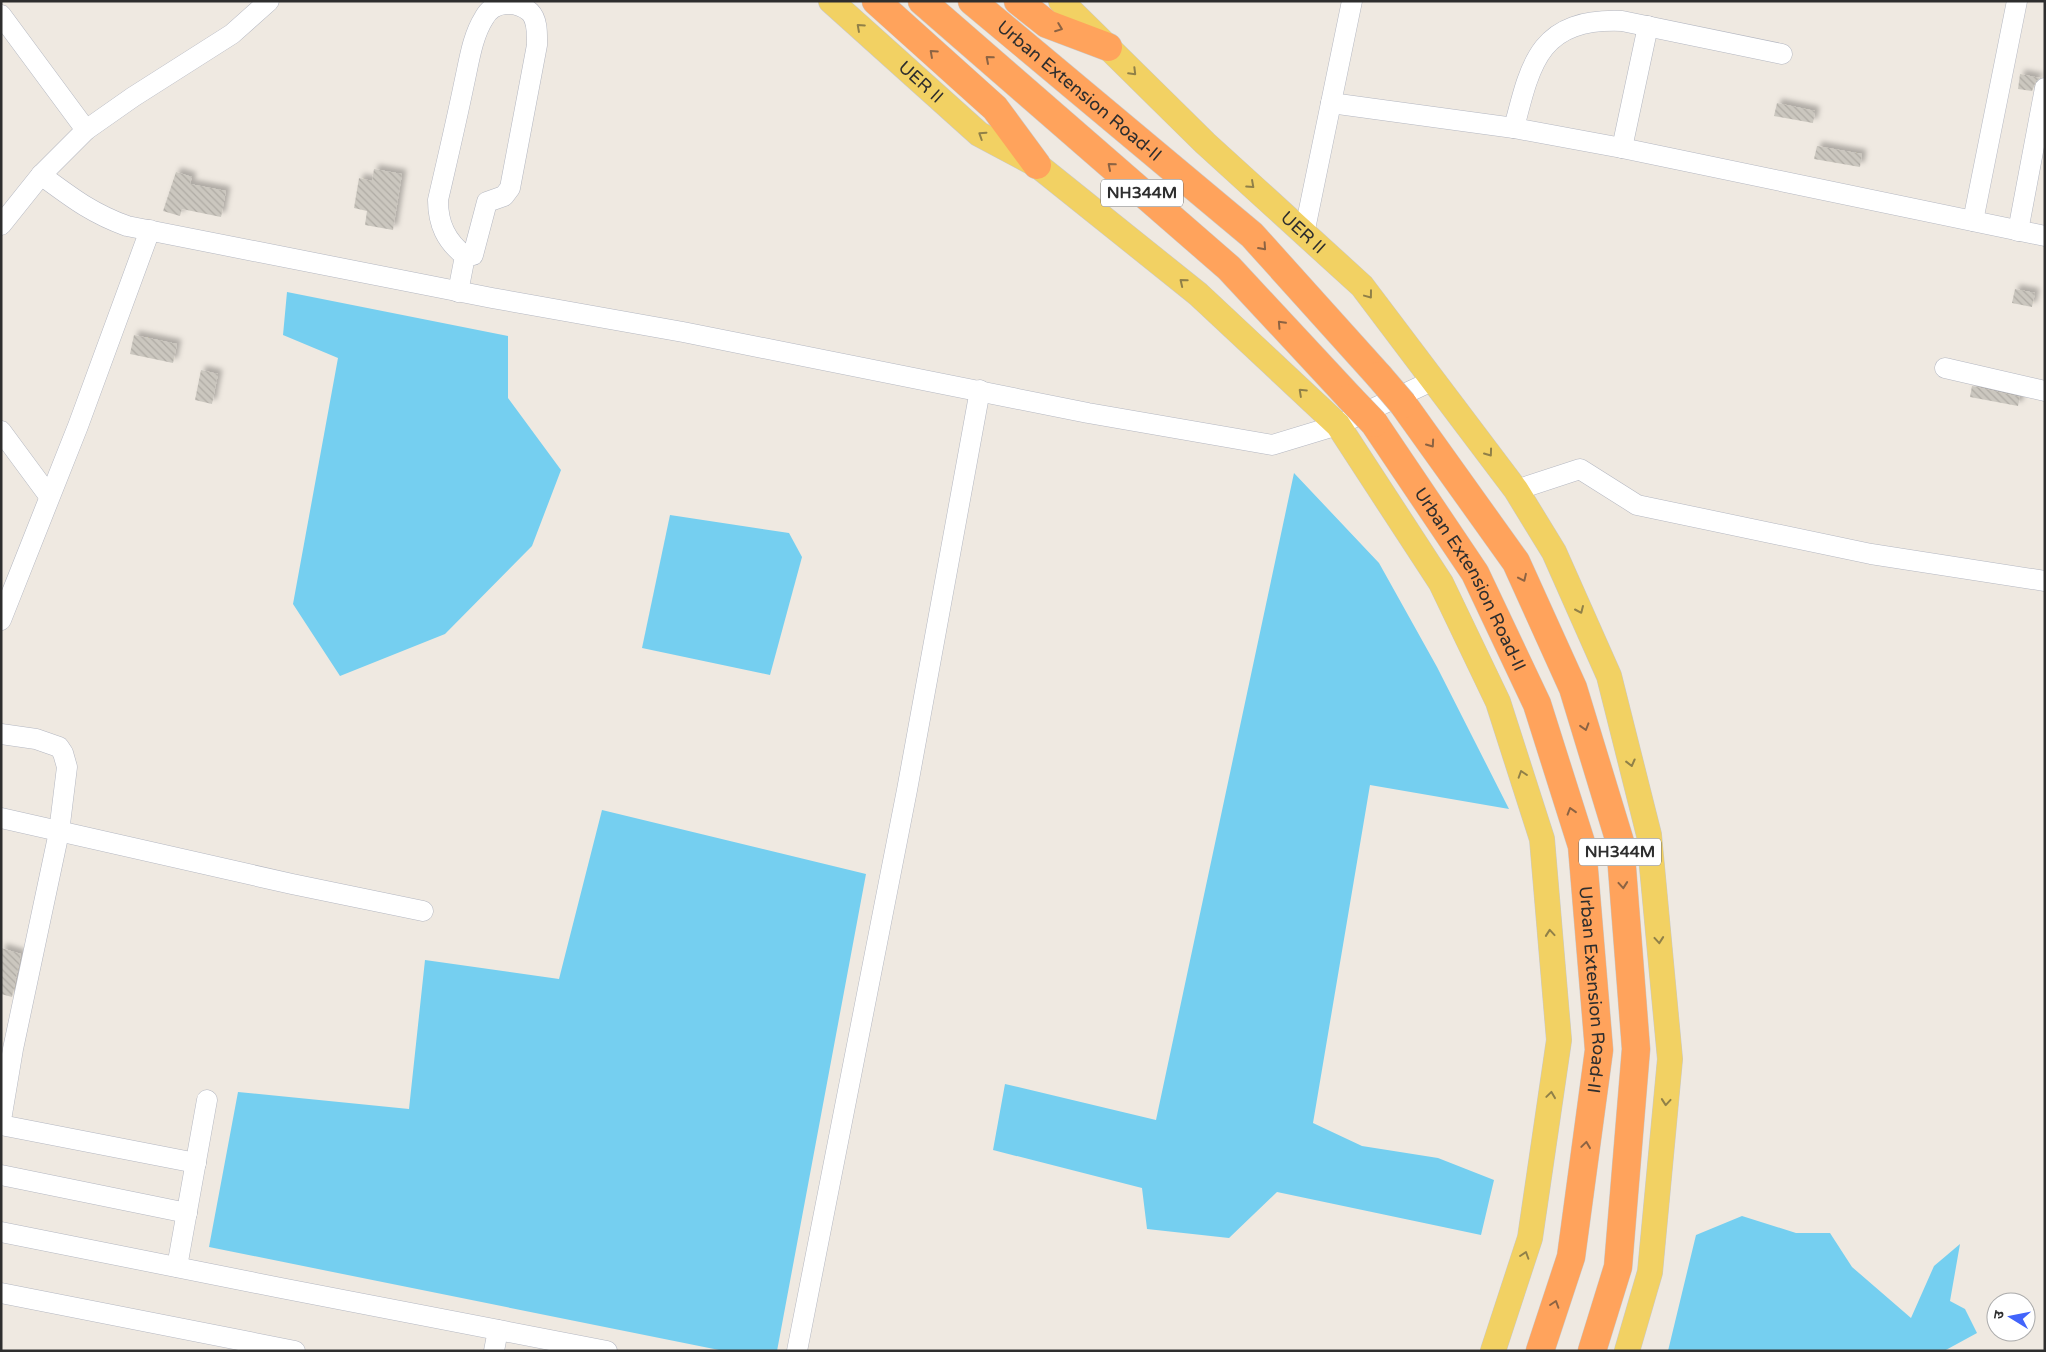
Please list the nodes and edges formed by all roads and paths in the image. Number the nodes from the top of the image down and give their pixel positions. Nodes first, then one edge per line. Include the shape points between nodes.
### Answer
1 (270, 1) edge
2 (831, 1) edge
3 (876, 1) edge
4 (922, 1) edge
5 (972, 1) edge
6 (1018, 1) edge
7 (1061, 1) edge
8 (1352, 1) edge
9 (2017, 1) edge
10 (1, 15) edge
11 (1648, 26) junction
12 (1108, 47) junction
13 (1782, 54) dead end
14 (2045, 88) edge
15 (1331, 103) junction
16 (1514, 128) junction
17 (86, 130) junction
18 (1622, 148) junction
19 (1037, 165) junction
20 (41, 175) junction
21 (1973, 221) junction
22 (1, 225) edge
23 (150, 230) junction
24 (2018, 231) junction
25 (1304, 234) junction
26 (2045, 236) edge
27 (465, 256) junction
28 (458, 292) junction
29 (1945, 368) dead end
30 (1434, 380) junction
31 (980, 390) junction
32 (2045, 391) edge
33 (1401, 400) junction
34 (1363, 411) junction
35 (1338, 425) junction
36 (1, 431) edge
37 (1516, 490) junction
38 (49, 496) junction
39 (2045, 581) edge
40 (1, 620) edge
41 (1, 734) edge
42 (1, 818) edge
43 (58, 832) junction
44 (423, 911) dead end
45 (7, 1047) edge
46 (207, 1100) dead end
47 (1, 1120) edge
48 (1, 1125) edge
49 (196, 1163) junction
50 (1, 1175) edge
51 (187, 1214) junction
52 (1, 1232) edge
53 (177, 1266) junction
54 (1, 1293) edge
55 (498, 1330) junction
56 (295, 1351) edge
57 (494, 1351) edge
58 (607, 1351) edge
59 (797, 1351) edge
60 (1493, 1351) edge
61 (1540, 1351) edge
62 (1592, 1351) edge
63 (1627, 1351) edge

1 - 17 street via 232,34
19 -> 2 main road, UER II via 979,134
19 -> 3 highway via 995,108
34 -> 4 highway, Urban Extension Road-II / NH344M via 1229,268
5 -> 33 highway, Urban Extension Road-II / NH344M, bridge via 1252,235
6 -> 12 highway via 1047,24
7 - 12 main road, UER II
8 - 15 street
9 - 21 street
10 - 17 street
11 - 13 street
11 - 16 street via 1598,20 1560,31 1533,65
11 - 18 street
12 -> 25 main road, UER II via 1204,143
14 - 24 street
15 - 16 street
15 - 25 street
16 - 18 street
17 - 20 street
18 - 21 street
35 -> 19 main road, UER II via 1198,294
20 - 22 street
20 - 23 street via 102,217
21 - 24 street
23 - 28 street
23 - 38 street
24 - 26 street
25 -> 30 main road, UER II via 1362,286
27 - 27 street via 452,244 441,226 438,200 476,34 490,9 512,3 531,13 536,23 537,44 510,188 504,196 487,202 472,255
27 - 28 street
28 - 31 street
29 - 32 street
30 - 33 street
30 -> 37 main road, UER II
31 - 35 street via 1088,413 1272,445
31 - 59 street via 907,790
33 - 34 street
33 -> 62 highway, Urban Extension Road-II / NH344M via 1516,562 1573,688 1620,842 1636,1049 1618,1267
34 - 35 street
61 -> 34 highway, Urban Extension Road-II / NH344M via 1571,1257 1599,1050 1582,846 1537,704 1475,573
60 -> 35 main road, UER II via 1530,1238 1560,1040 1542,839 1498,702 1441,583
36 - 38 street
37 - 39 street via 1580,470 1637,505 1871,554
37 -> 63 main road, UER II via 1554,552 1609,676 1650,835 1670,1059 1650,1272
38 - 40 street
41 - 43 street via 59,747 68,767
42 - 43 street
43 - 44 street
43 - 45 street
45 - 47 street
46 - 49 street
48 - 49 street
49 - 51 street
50 - 51 street
51 - 53 street
52 - 53 street
53 - 55 street
54 - 56 street
55 - 57 street
55 - 58 street

